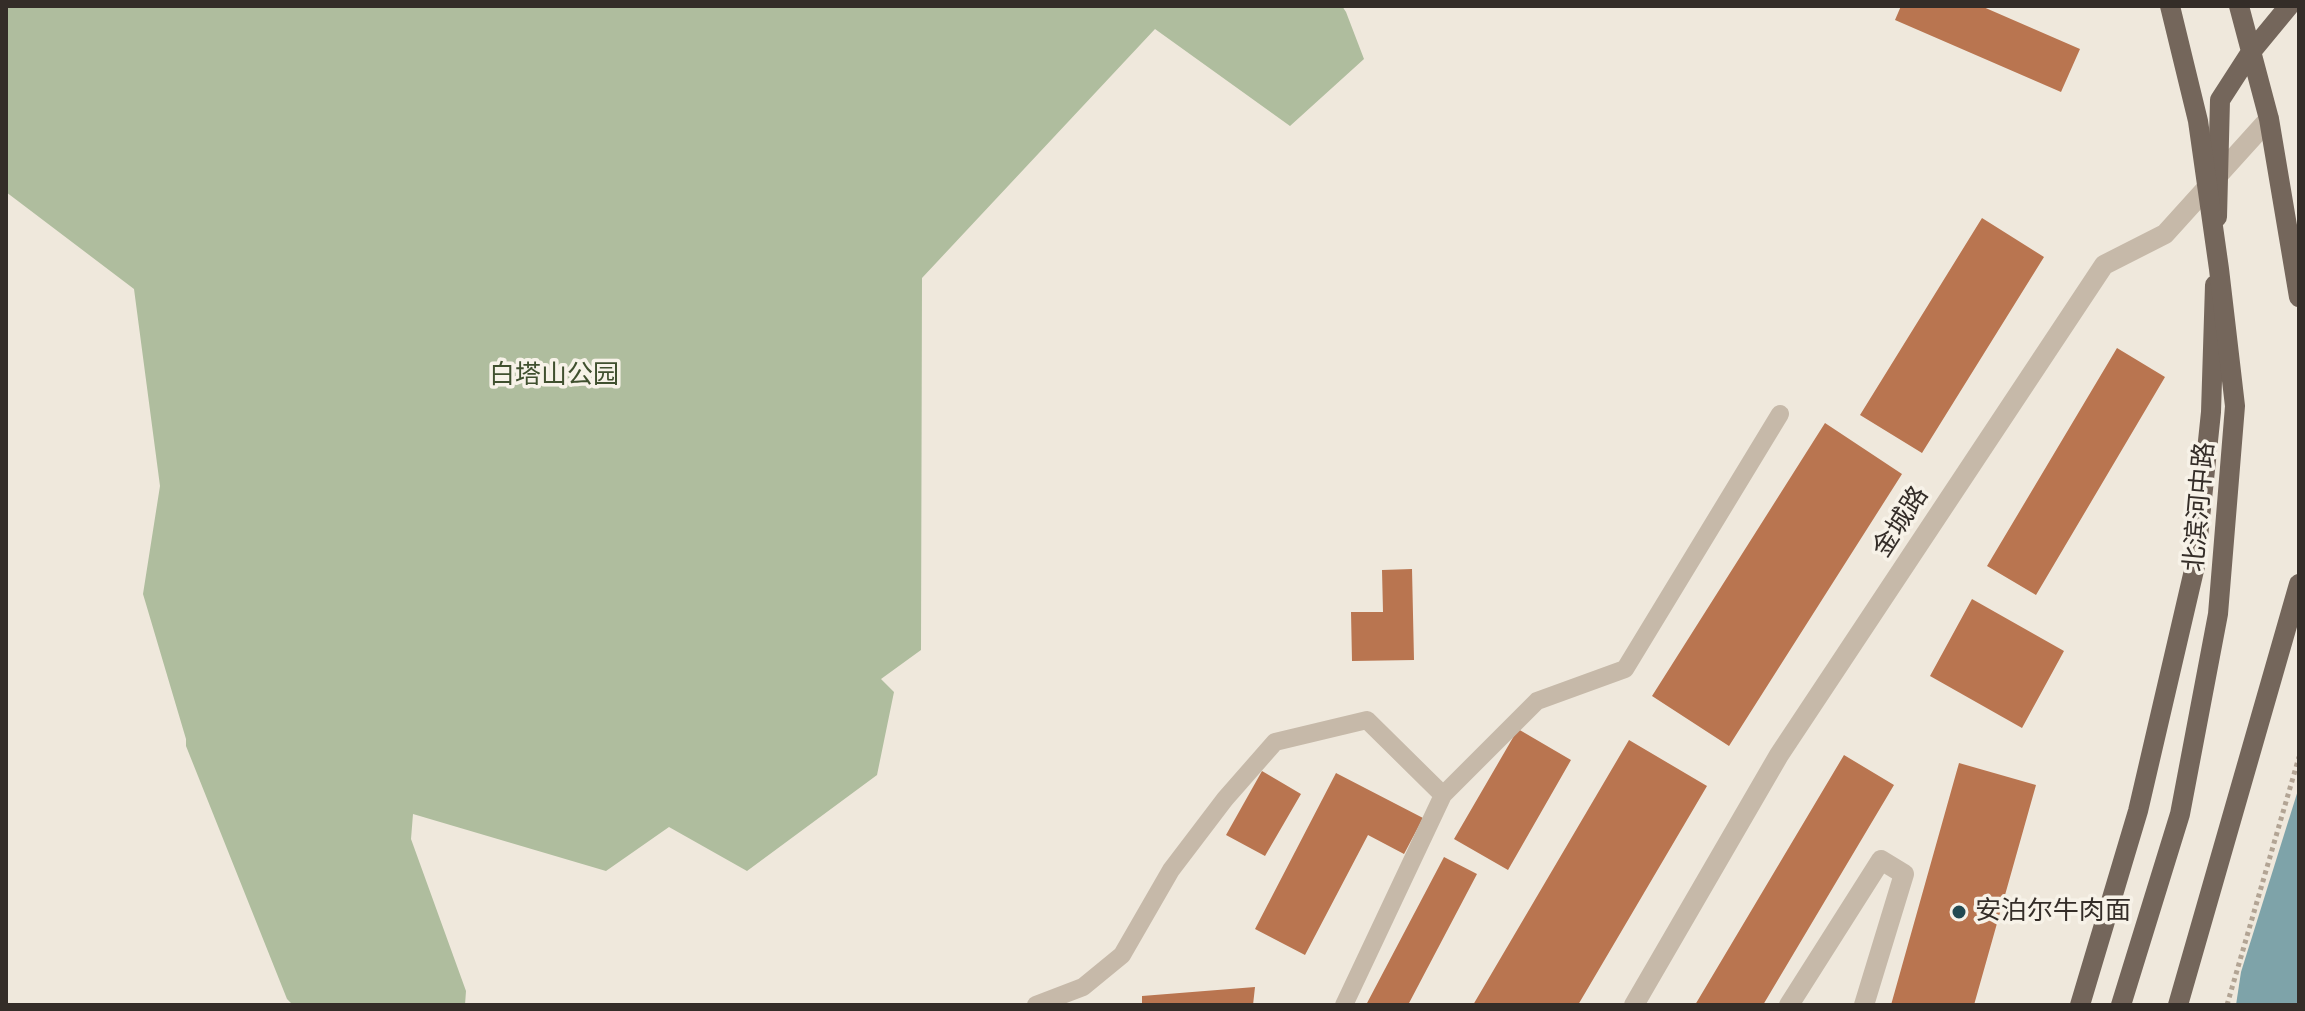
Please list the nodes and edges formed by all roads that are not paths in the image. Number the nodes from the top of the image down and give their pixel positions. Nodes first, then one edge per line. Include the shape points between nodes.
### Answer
1 (2170, 6) edge
2 (2239, 6) edge
3 (2289, 6) edge
4 (2251, 52) junction
5 (2269, 119) junction
6 (2219, 175) junction
7 (2299, 297) edge
8 (1780, 414) dead end
9 (2299, 584) edge
10 (1443, 795) junction
11 (1036, 1005) edge
12 (1344, 1005) edge
13 (1634, 1005) edge
14 (1789, 1005) edge
15 (1864, 1005) edge
16 (2080, 1005) edge
17 (2121, 1005) edge
18 (2178, 1005) edge

1 - 17 main road, 北滨河中路, bridge via 2198,121 2235,406 2218,614 2183,798
2 - 4 main road
3 - 4 main road
4 - 5 main road
4 - 6 main road via 2220,100
5 - 6 street, 金城路
5 - 7 main road
6 - 13 street, 金城路 via 2165,234 2104,265 1779,755
6 - 16 main road via 2211,412 2195,566 2138,811
8 - 10 lane via 1625,669 1537,701
9 - 18 main road
10 - 11 lane via 1367,720 1275,742 1171,870 1122,955 1083,987
10 - 12 lane
14 - 15 street via 1881,860 1904,874

